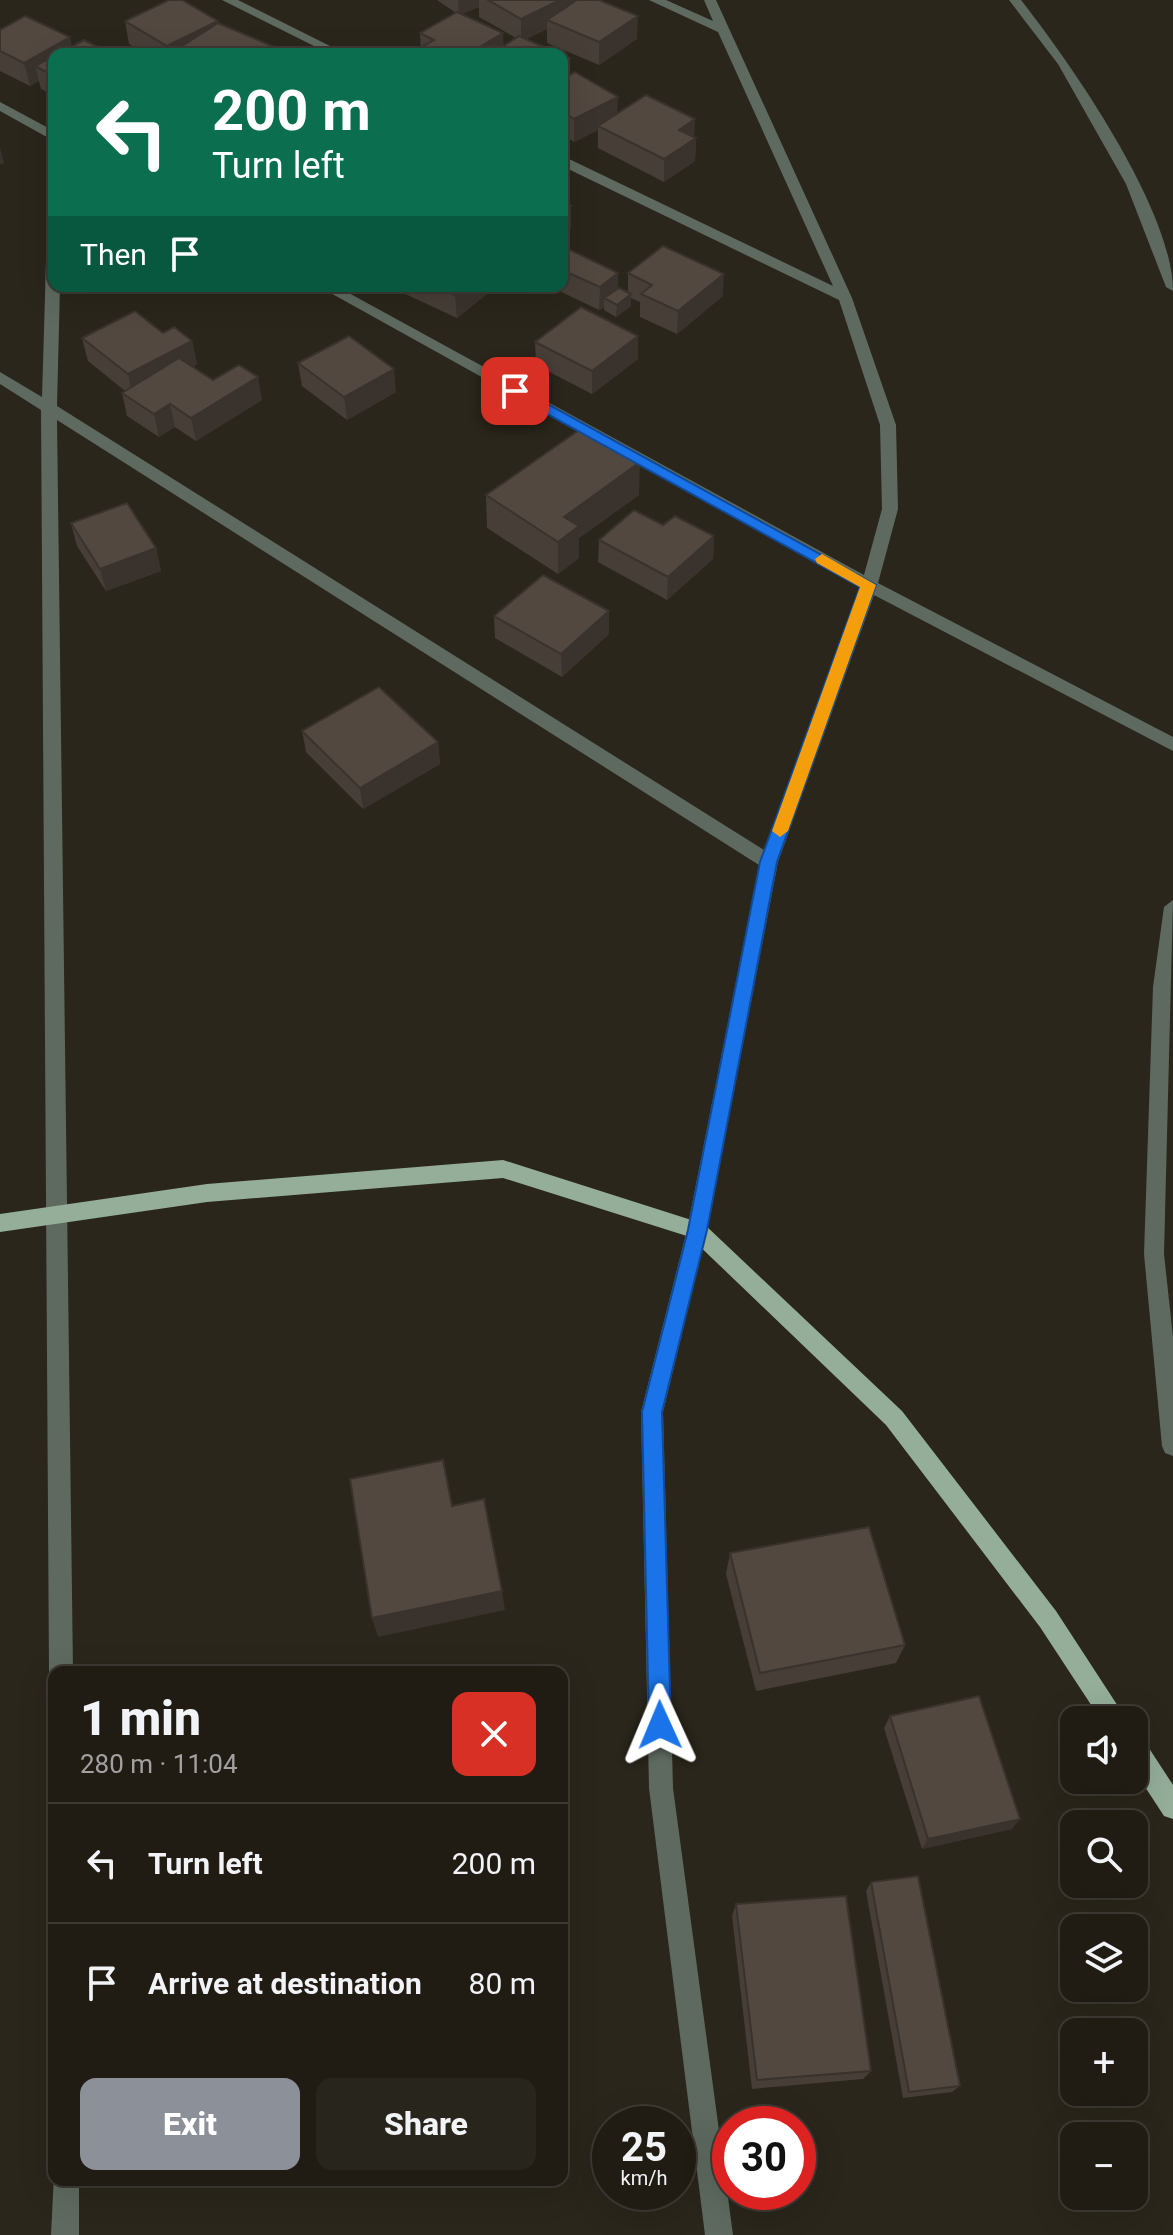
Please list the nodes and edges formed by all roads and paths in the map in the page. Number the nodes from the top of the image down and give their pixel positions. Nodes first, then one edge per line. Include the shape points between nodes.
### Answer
1 (228, 0) edge
2 (655, 0) edge
3 (710, 0) edge
4 (1015, 0) edge
5 (724, 30) junction
6 (328, 48) edge
7 (0, 106) edge
8 (48, 134) edge
9 (568, 164) edge
10 (1173, 287) edge
11 (52, 292) edge
12 (336, 292) edge
13 (845, 298) junction
14 (0, 377) edge
15 (49, 408) junction
16 (869, 585) junction
17 (1173, 745) edge
18 (769, 862) junction
19 (1173, 907) edge
20 (57, 1216) junction
21 (0, 1223) edge
22 (697, 1230) junction
23 (1173, 1446) edge
24 (61, 1666) edge
25 (1106, 1706) edge
26 (1148, 1769) edge
27 (1173, 1807) edge
28 (65, 2186) edge
29 (65, 2235) edge
30 (719, 2235) edge

1 - 6 street
2 - 5 street
3 - 5 street
4 - 10 street via 1064,63 1133,184
5 - 13 street
7 - 8 street
9 - 13 street
11 - 15 street
12 - 16 street
13 - 16 street via 888,425 890,509
14 - 15 street
15 - 18 street
15 - 20 street
16 - 17 street
16 - 18 street
18 - 22 street
19 - 23 street via 1163,987 1154,1254
20 - 21 main road
20 - 22 main road via 207,1193 503,1169
20 - 24 street
22 - 25 main road via 894,1418 1048,1619
22 - 30 street via 652,1412 661,1788
26 - 27 main road
28 - 29 street

